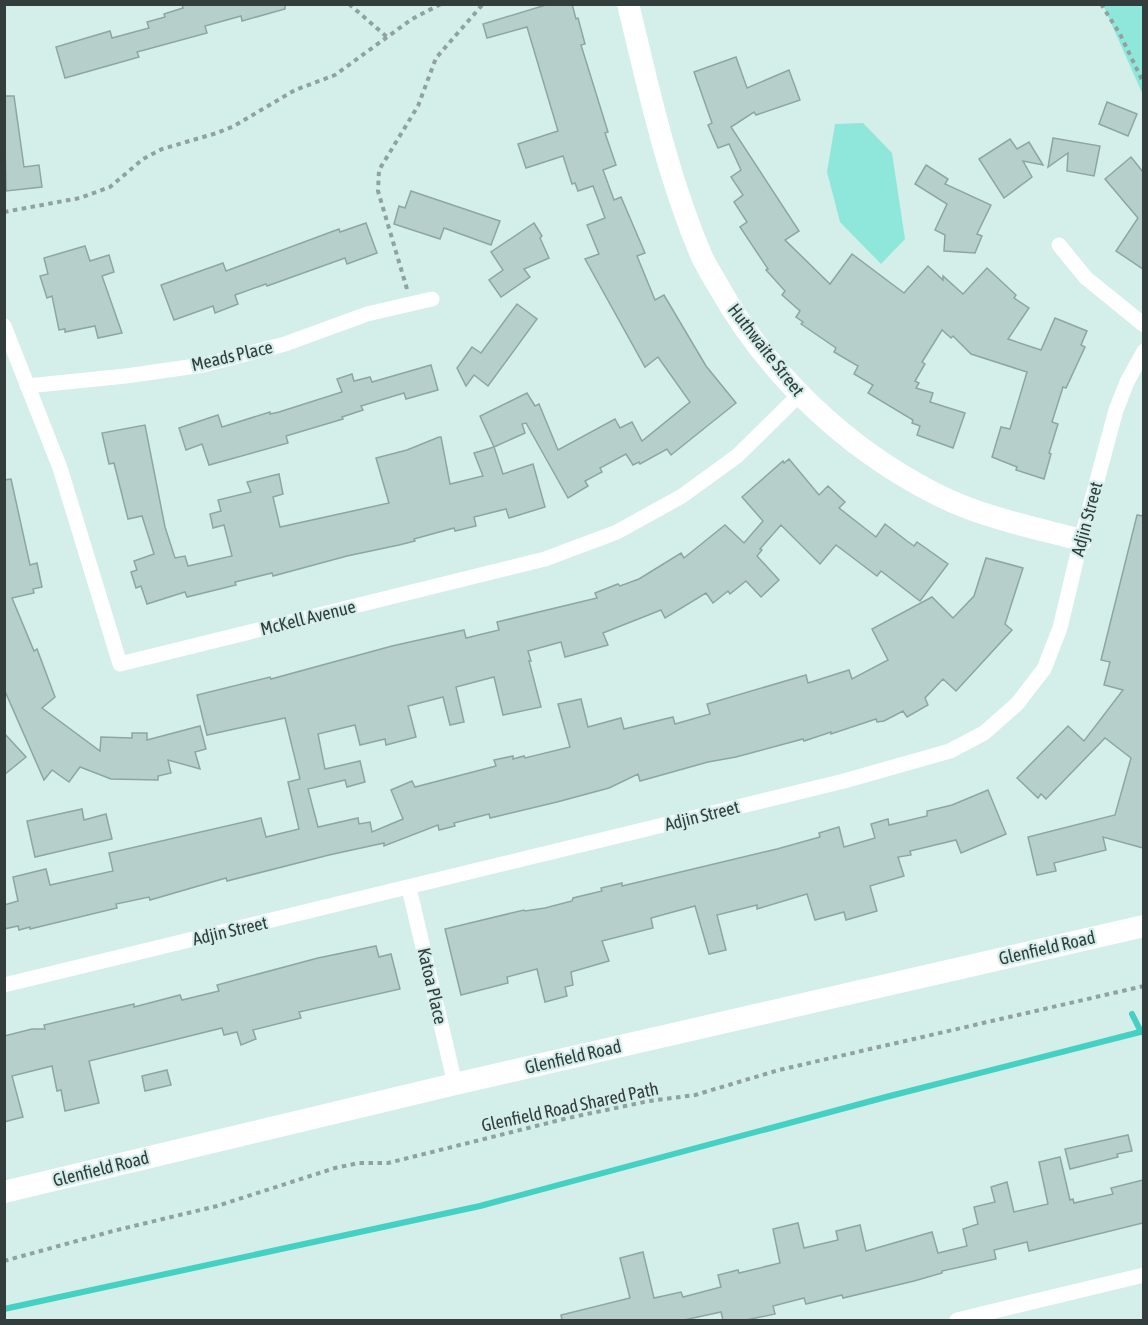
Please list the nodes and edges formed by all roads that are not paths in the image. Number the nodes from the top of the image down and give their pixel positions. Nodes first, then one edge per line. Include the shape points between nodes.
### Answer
1 (628, 4) edge
2 (1059, 245) dead end
3 (432, 299) dead end
4 (1143, 325) edge
5 (4, 326) edge
6 (1143, 351) edge
7 (27, 386) junction
8 (799, 395) junction
9 (1081, 540) junction
10 (409, 888) junction
11 (1143, 926) edge
12 (4, 985) edge
13 (455, 1084) junction
14 (4, 1192) edge
15 (1143, 1275) edge
16 (1015, 1313) edge
17 (957, 1320) edge

1 - 8 main road, Huthwaite Street via 676,190 703,260 739,322
2 - 4 street via 1086,278
3 - 7 street, Meads Place via 367,314 285,344 203,365
5 - 7 street, McKell Avenue
6 - 9 street, Adjin Street via 1116,410
7 - 8 street, McKell Avenue via 60,468 120,664 546,559 617,532 682,496 737,456
8 - 9 main road, Huthwaite Street via 875,459 935,494 984,514
9 - 10 street, Adjin Street via 1060,628 1044,669 1017,704 984,733 950,751 844,781
10 - 12 street, Adjin Street
10 - 13 street, Katoa Place
11 - 13 main road, Glenfield Road
13 - 14 main road, Glenfield Road
15 - 16 street
16 - 17 street

